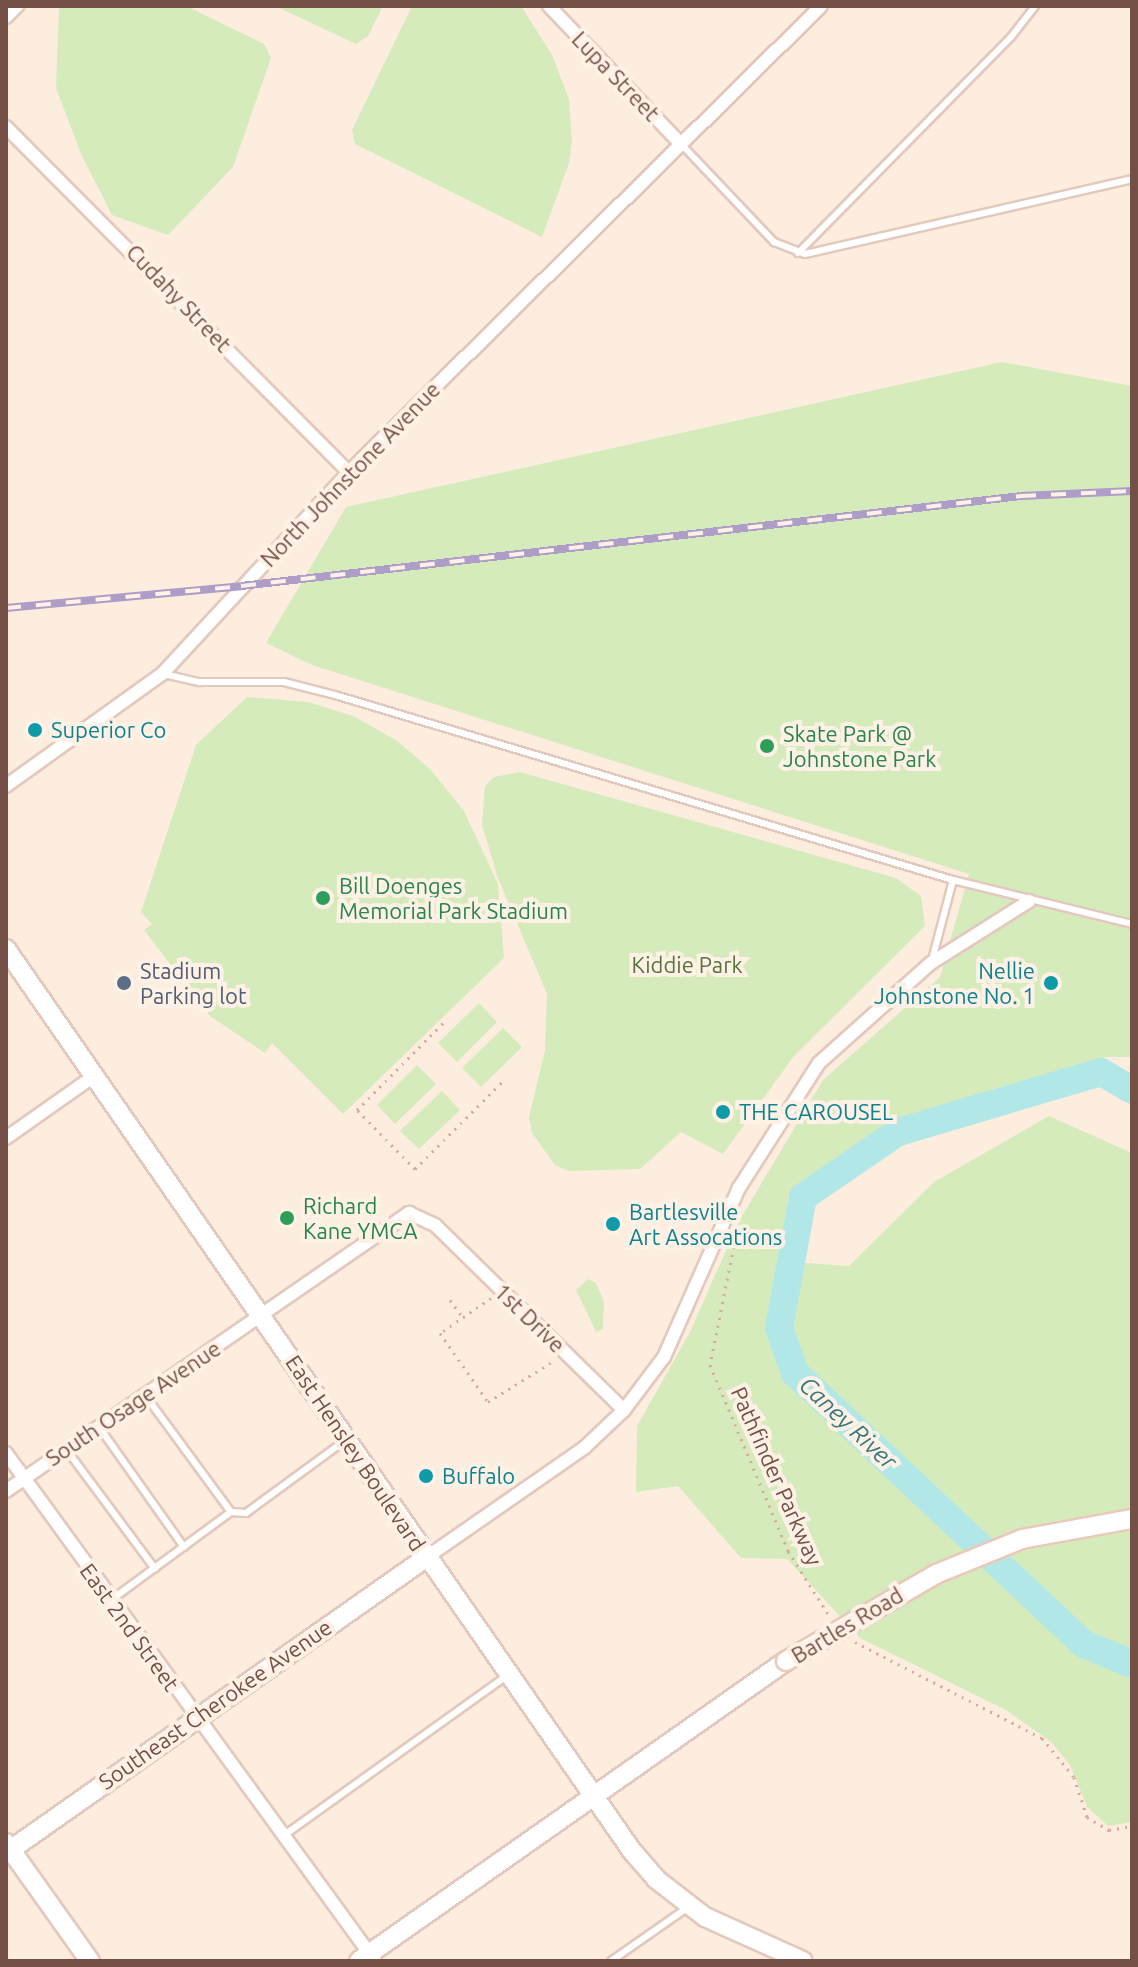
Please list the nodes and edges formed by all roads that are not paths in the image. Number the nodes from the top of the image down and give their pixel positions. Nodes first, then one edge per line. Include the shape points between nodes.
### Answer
1 (17, 6) edge
2 (549, 6) edge
3 (821, 6) edge
4 (1035, 6) edge
5 (6, 17) edge
6 (6, 127) edge
7 (682, 145) junction
8 (1132, 179) edge
9 (798, 253) junction
10 (349, 472) junction
11 (163, 673) junction
12 (6, 786) edge
13 (953, 880) junction
14 (1029, 901) junction
15 (1132, 924) edge
16 (6, 949) edge
17 (931, 963) junction
18 (94, 1076) junction
19 (6, 1138) edge
20 (435, 1225) joint
21 (261, 1316) junction
22 (145, 1395) junction
23 (624, 1410) junction
24 (99, 1427) junction
25 (348, 1439) junction
26 (66, 1449) junction
27 (6, 1453) edge
28 (23, 1479) junction
29 (6, 1491) edge
30 (231, 1512) junction
31 (1132, 1519) edge
32 (184, 1547) junction
33 (427, 1557) junction
34 (155, 1569) junction
35 (111, 1600) junction
36 (508, 1675) junction
37 (194, 1716) junction
38 (592, 1794) junction
39 (283, 1836) junction
40 (8, 1849) edge
41 (689, 1906) junction
42 (368, 1958) edge
43 (90, 1961) edge
44 (611, 1961) edge
45 (803, 1961) edge

1 - 5 street
2 - 7 street, Lupa Street
3 - 7 street, North Johnstone Avenue
4 - 9 lane via 1011,37
6 - 10 street, Cudahy Street
7 - 9 lane via 774,242
7 - 10 street, North Johnstone Avenue
8 - 9 lane
10 - 11 street, North Johnstone Avenue
11 - 12 street, North Johnstone Avenue
11 - 13 lane via 200,682 284,682 335,695
13 - 14 lane
13 - 17 lane
14 - 15 lane
14 - 17 street
16 - 18 main road, East Hensley Boulevard
17 - 23 street via 819,1063 734,1199 664,1357
18 - 19 street
18 - 21 main road, East Hensley Boulevard
20 - 21 street, South Osage Avenue via 409,1213 394,1220
20 - 23 street, 1st Drive
21 - 22 street, South Osage Avenue
21 - 25 main road, East Hensley Boulevard
22 - 24 street, South Osage Avenue
22 - 30 lane
23 - 33 street via 585,1447
24 - 26 street, South Osage Avenue
24 - 32 lane
25 - 30 lane via 246,1513
25 - 33 main road, East Hensley Boulevard
26 - 28 street, South Osage Avenue
26 - 34 lane
27 - 28 street, East 2nd Street
28 - 29 street, South Osage Avenue
28 - 35 street, East 2nd Street
30 - 32 lane
31 - 38 main road, Bartles Road, bridge via 1022,1539 874,1606
32 - 34 lane
33 - 36 main road, East Hensley Boulevard
33 - 37 main road, Southeast Cherokee Avenue
34 - 35 lane
35 - 37 street, East 2nd Street
36 - 38 main road, East Hensley Boulevard
36 - 39 lane
37 - 39 street, East 2nd Street
37 - 40 main road, Southeast Cherokee Avenue
38 - 41 main road, East Hensley Boulevard via 656,1879
38 - 42 main road, Bartles Road
39 - 42 street, East 2nd Street
40 - 43 main road
41 - 44 lane
41 - 45 main road, East Hensley Boulevard via 731,1933

